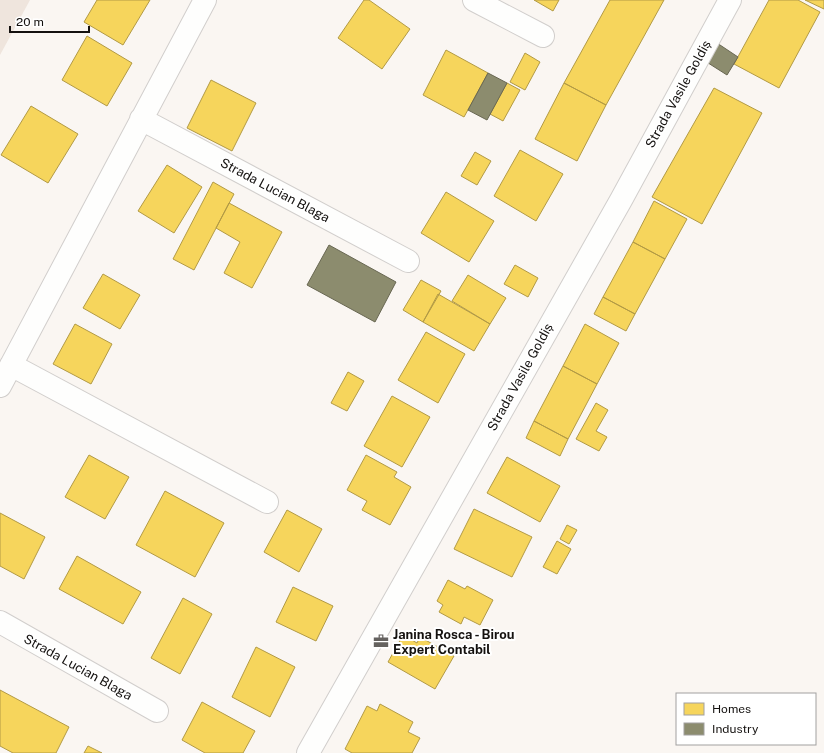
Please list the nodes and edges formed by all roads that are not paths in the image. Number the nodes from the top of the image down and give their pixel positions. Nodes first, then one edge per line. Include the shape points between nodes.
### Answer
1 (205, 0) edge
2 (474, 0) edge
3 (730, 0) edge
4 (543, 36) dead end
5 (141, 119) junction
6 (408, 261) dead end
7 (11, 365) junction
8 (0, 386) edge
9 (267, 502) dead end
10 (0, 622) edge
11 (157, 711) dead end
12 (308, 753) edge

1 - 5 street
2 - 4 street
3 - 12 street, Strada Vasile Goldiș via 621,200
5 - 6 street, Strada Lucian Blaga
5 - 7 street
7 - 8 street
7 - 9 street
10 - 11 street, Strada Lucian Blaga

